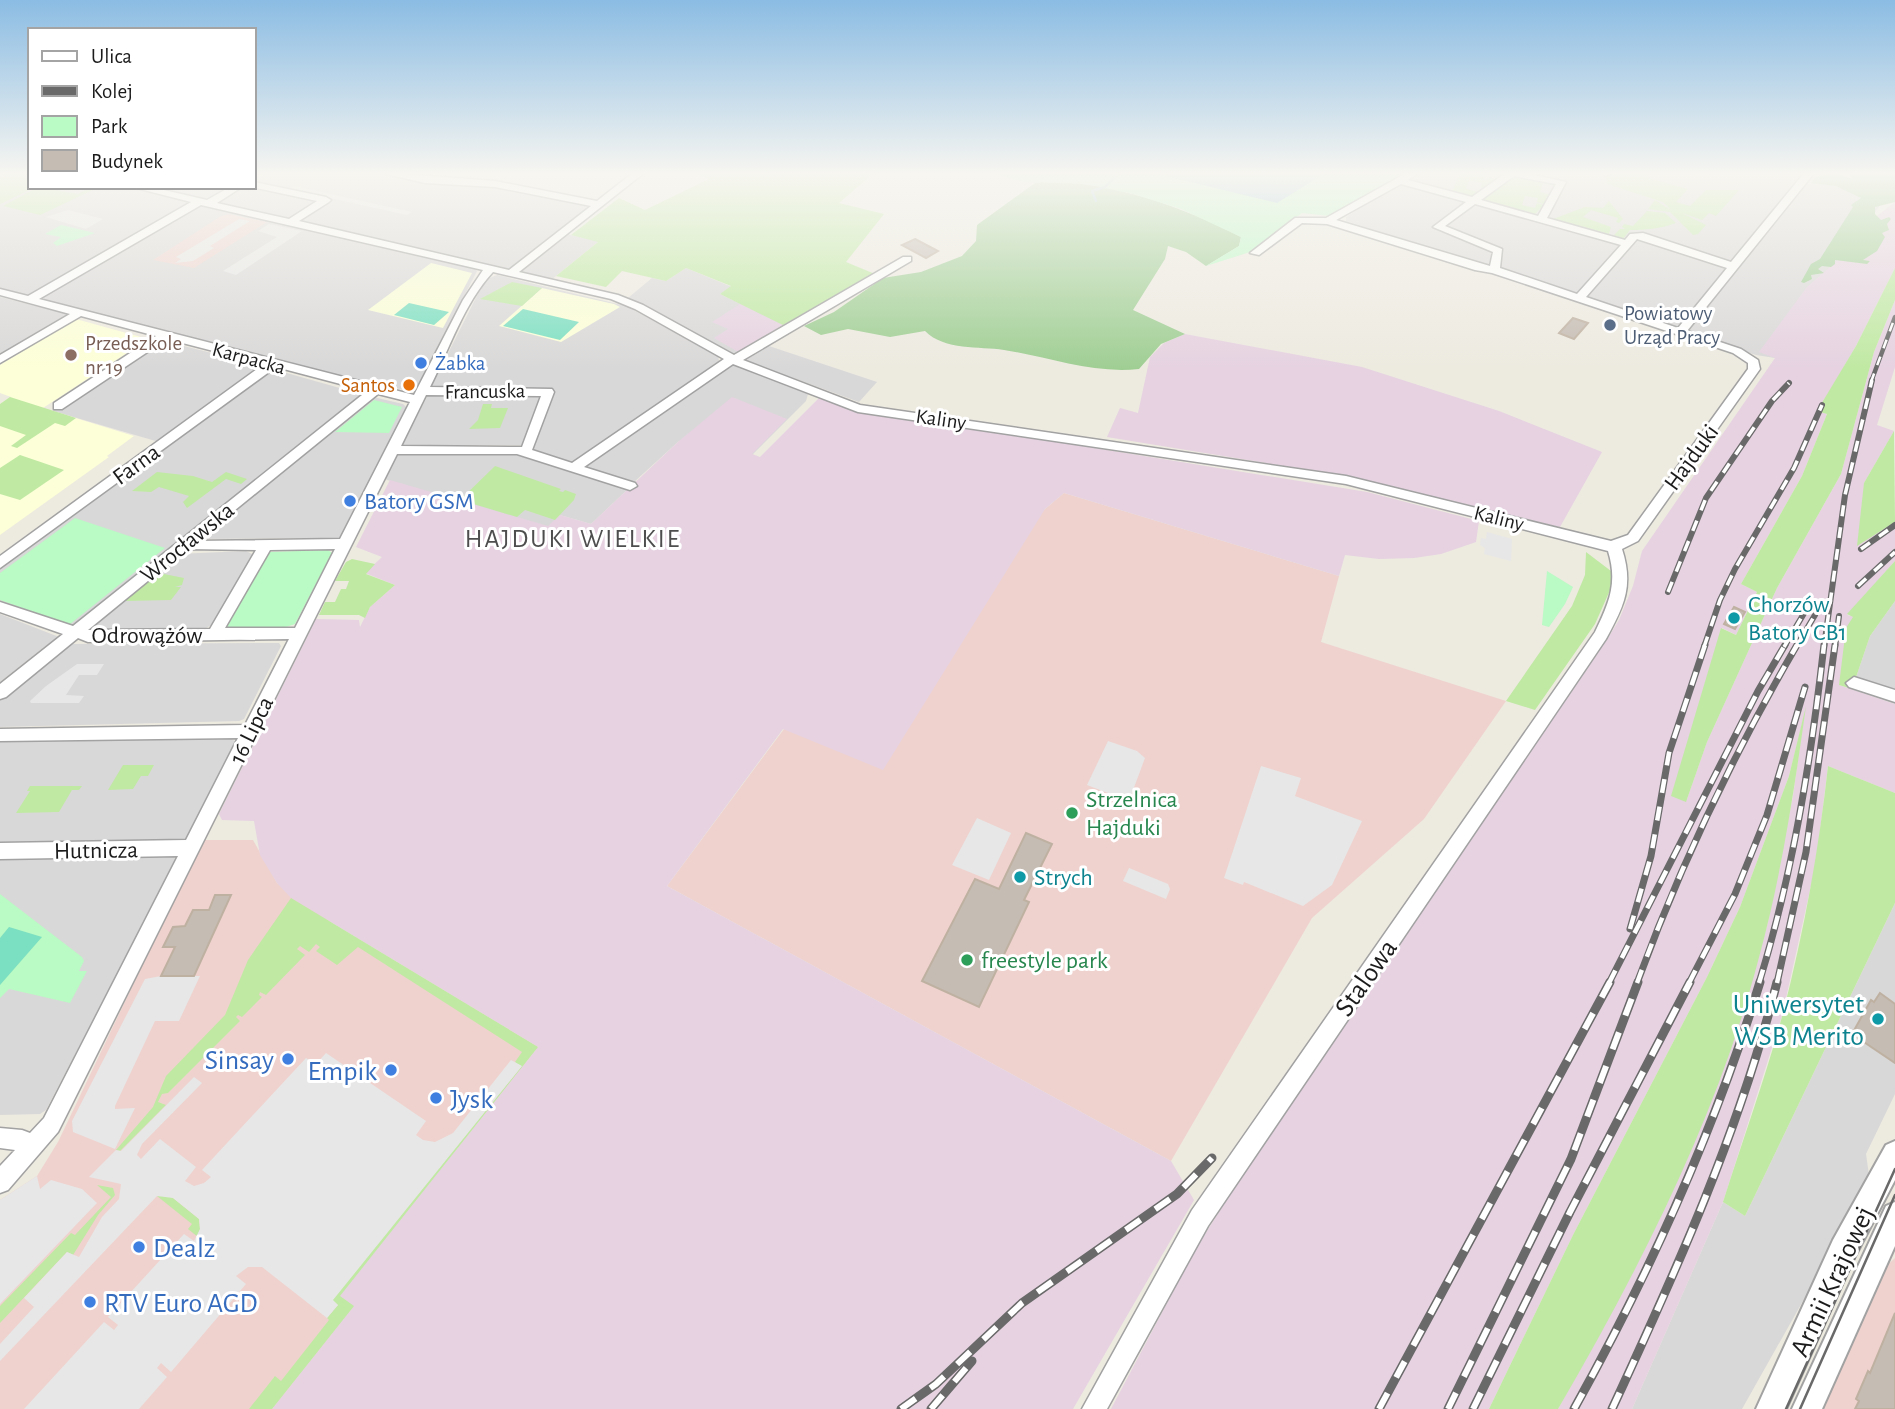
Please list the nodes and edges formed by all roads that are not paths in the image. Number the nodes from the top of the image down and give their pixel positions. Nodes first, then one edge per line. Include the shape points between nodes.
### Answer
1 (141, 238) edge
2 (353, 238) edge
3 (555, 238) edge
4 (1276, 238) edge
5 (1382, 238) edge
6 (1465, 238) edge
7 (1607, 238) edge
8 (1631, 238) edge
9 (1648, 238) edge
10 (1755, 238) edge
11 (1626, 243) junction
12 (1255, 253) dead end
13 (907, 259) dead end
14 (1732, 266) junction
15 (490, 269) junction
16 (1494, 270) junction
17 (510, 274) junction
18 (0, 292) edge
19 (1579, 299) junction
20 (29, 300) junction
21 (79, 313) junction
22 (1680, 332) junction
23 (165, 335) junction
24 (733, 359) junction
25 (0, 360) edge
26 (272, 364) junction
27 (374, 391) junction
28 (420, 395) junction
29 (58, 406) dead end
30 (392, 450) junction
31 (525, 451) junction
32 (573, 468) junction
33 (630, 486) dead end
34 (186, 544) junction
35 (344, 544) junction
36 (265, 546) junction
37 (1614, 547) junction
38 (0, 563) edge
39 (0, 607) edge
40 (299, 633) junction
41 (74, 634) junction
42 (214, 634) junction
43 (1854, 683) dead end
44 (0, 693) edge
45 (1895, 696) edge
46 (251, 731) junction
47 (0, 735) edge
48 (191, 848) junction
49 (0, 851) edge
50 (0, 1138) edge
51 (30, 1150) junction
52 (1895, 1154) edge
53 (0, 1182) edge
54 (1868, 1202) junction
55 (1894, 1219) edge
56 (1094, 1409) edge
57 (1771, 1409) edge
58 (1807, 1409) edge

1 - 20 street
2 - 15 street, Kaliny
3 - 17 street
4 - 12 street
5 - 16 street
6 - 16 street via 1498,251
7 - 11 street
8 - 11 street
9 - 14 street
10 - 14 street
11 - 19 street
13 - 24 street
14 - 22 street
15 - 17 street, Kaliny
15 - 28 street, 16 Lipca via 478,282
16 - 19 street
17 - 24 street, Kaliny via 614,297
18 - 20 street, Karpacka
19 - 22 street
20 - 21 street, Karpacka
21 - 23 street, Karpacka
21 - 25 street
22 - 37 street, Hajduki via 1751,359 1754,369 1633,538
23 - 26 street, Karpacka
23 - 29 street
24 - 32 street
24 - 37 street, Kaliny via 858,408 1346,480
26 - 27 street, Karpacka
26 - 38 street, Farna
27 - 28 street, Karpacka
27 - 34 street, Wrocławska
28 - 30 street, 16 Lipca
28 - 31 street, Francuska via 548,392
30 - 31 street
30 - 35 street, 16 Lipca
31 - 32 street
32 - 33 street
34 - 36 street
34 - 41 street, Wrocławska
35 - 36 street
35 - 40 street, 16 Lipca
36 - 42 street
37 - 56 street, Stalowa via 1622,591 1601,635 1200,1218
39 - 41 street, Odrowążów
40 - 42 street, Odrowążów
40 - 46 street, 16 Lipca
41 - 42 street, Odrowążów
41 - 44 street, Wrocławska
43 - 45 street
46 - 47 street
46 - 48 street, 16 Lipca
48 - 49 street, Hutnicza
48 - 51 street, 16 Lipca via 51,1125
50 - 51 street via 22,1140
51 - 53 street, 16 Lipca
52 - 54 street, Armii Krajowej
54 - 55 street
54 - 57 street, Armii Krajowej
55 - 58 street, Armii Krajowej

